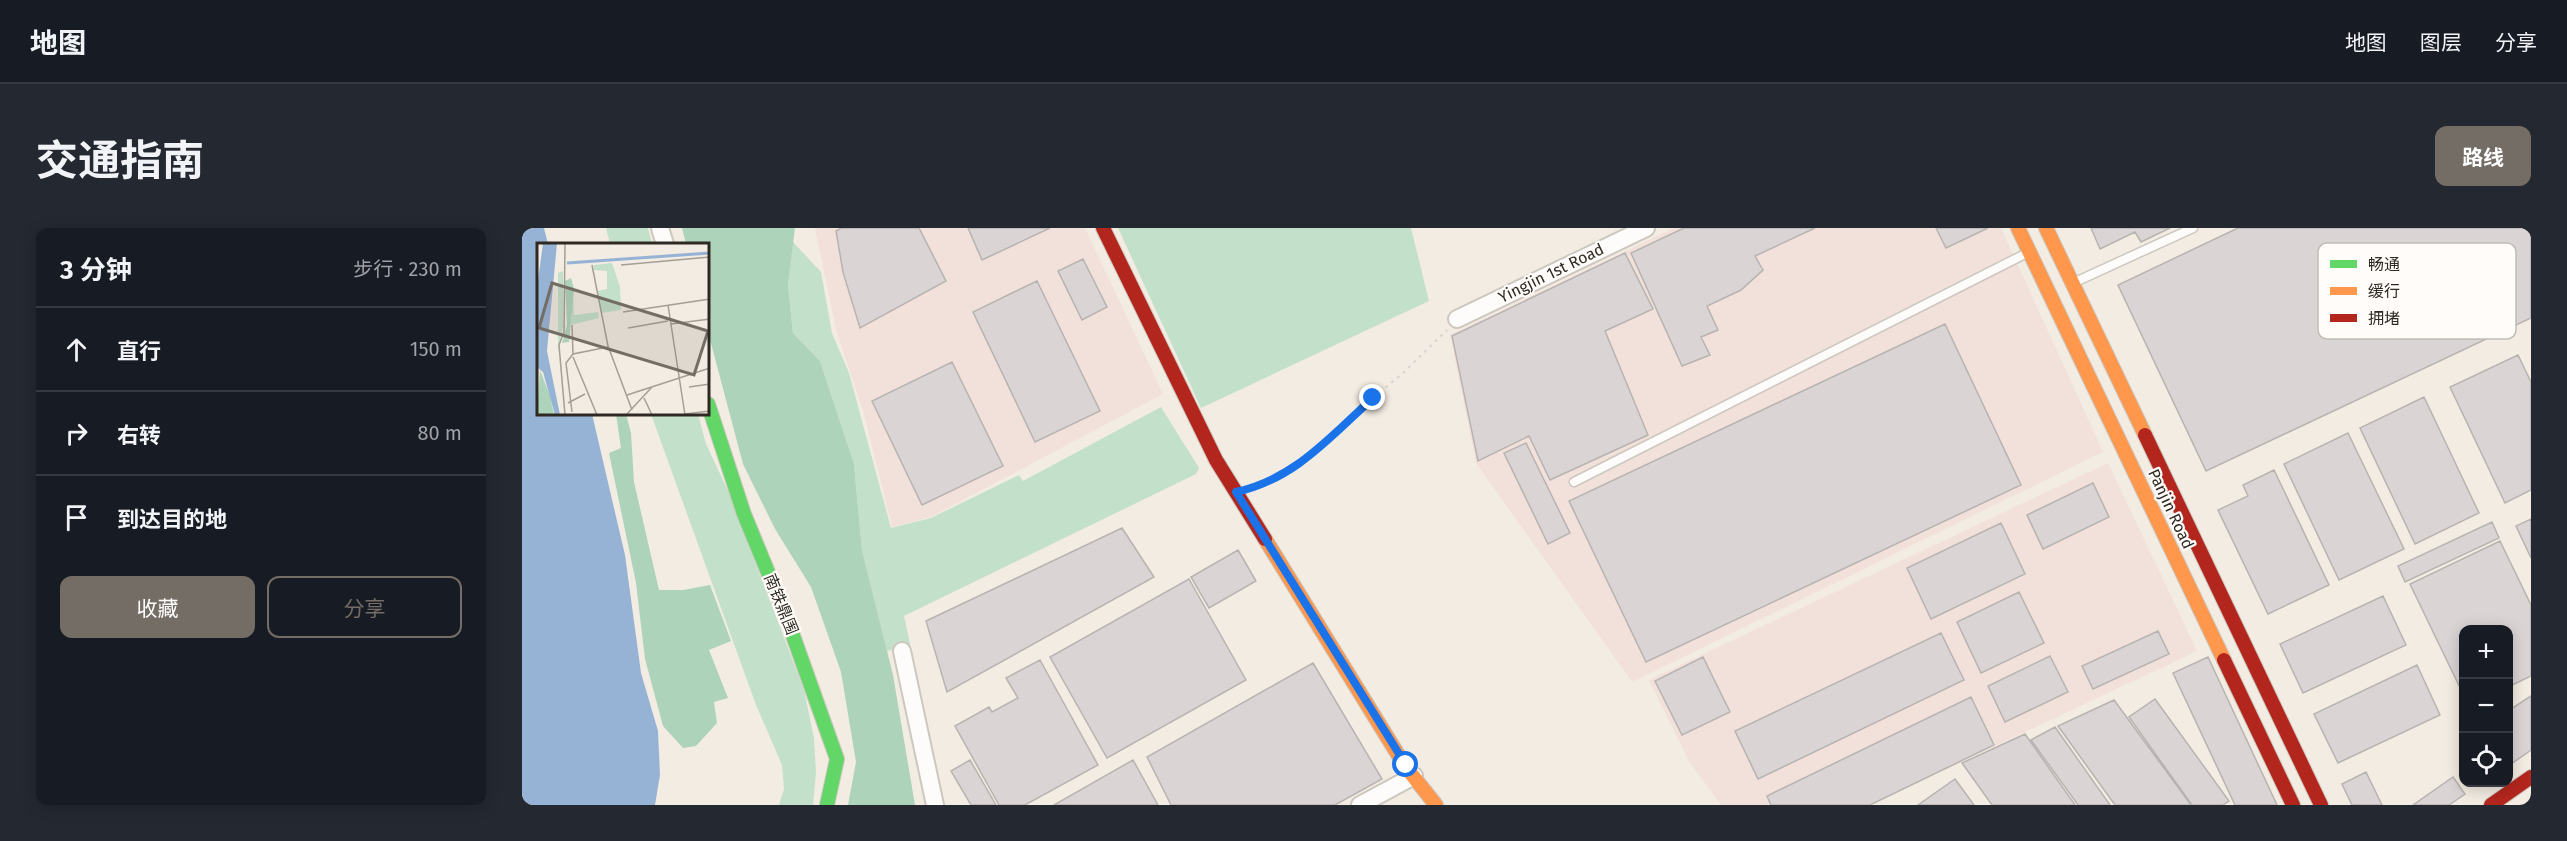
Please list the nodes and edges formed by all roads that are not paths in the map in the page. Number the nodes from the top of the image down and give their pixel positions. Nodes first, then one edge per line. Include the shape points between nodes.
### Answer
1 (660, 228) edge
2 (1103, 228) edge
3 (1646, 228) edge
4 (2018, 228) edge
5 (2046, 228) edge
6 (2193, 228) edge
7 (664, 243) edge
8 (2029, 252) junction
9 (2072, 283) junction
10 (1457, 319) road end
11 (710, 410) edge
12 (1574, 482) dead end
13 (902, 651) dead end
14 (1414, 776) junction
15 (2531, 777) edge
16 (827, 805) edge
17 (935, 805) edge
18 (1360, 805) edge
19 (1436, 805) edge
20 (2293, 805) edge
21 (2321, 805) edge
22 (2491, 805) edge

1 - 7 street
2 - 14 street via 1216,460
3 - 10 street, Yingjin 1st Road
4 - 8 street, Panjin Road
5 - 9 street, Panjin Road
6 - 9 lane
8 - 12 lane
8 - 20 street, Panjin Road
9 - 21 street, Panjin Road
11 - 16 street, 南铁鼎围 via 744,514 786,616 837,759
13 - 17 street
14 - 18 street
14 - 19 street
15 - 22 street

